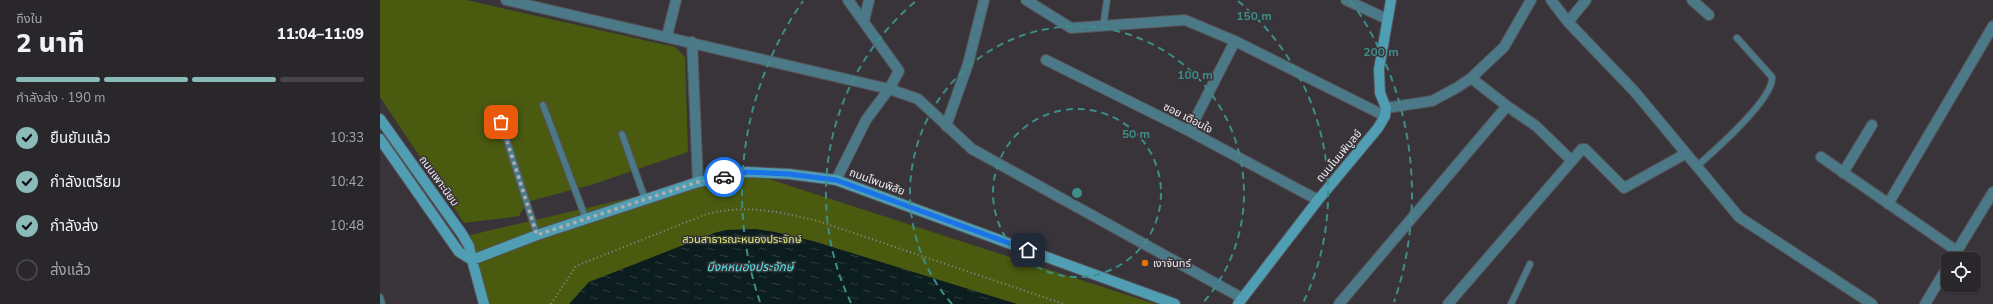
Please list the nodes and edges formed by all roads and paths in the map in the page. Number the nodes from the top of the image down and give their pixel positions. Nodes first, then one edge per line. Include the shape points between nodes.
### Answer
1 (506, 0) edge
2 (676, 0) edge
3 (848, 0) edge
4 (869, 0) edge
5 (984, 0) edge
6 (1026, 0) edge
7 (1107, 0) edge
8 (1346, 0) edge
9 (1391, 0) edge
10 (1531, 0) edge
11 (1551, 0) edge
12 (1586, 0) edge
13 (1692, 0) edge
14 (540, 4) edge
15 (1709, 15) dead end
16 (1388, 19) junction
17 (864, 21) junction
18 (1568, 22) junction
19 (1993, 26) edge
20 (1103, 27) junction
21 (667, 36) junction
22 (1737, 38) dead end
23 (1235, 41) junction
24 (692, 42) junction
25 (1046, 60) dead end
26 (1471, 78) junction
27 (889, 89) junction
28 (543, 105) dead end
29 (1506, 106) junction
30 (1386, 112) junction
31 (380, 119) edge
32 (501, 122) dead end
33 (1872, 125) dead end
34 (946, 126) junction
35 (1189, 131) junction
36 (622, 134) dead end
37 (380, 139) edge
38 (1685, 154) junction
39 (1821, 157) dead end
40 (1572, 161) junction
41 (1696, 167) junction
42 (1843, 173) junction
43 (836, 180) junction
44 (698, 182) junction
45 (1993, 192) edge
46 (644, 199) junction
47 (1318, 200) junction
48 (1888, 204) junction
49 (586, 219) junction
50 (537, 235) junction
51 (1951, 252) edge
52 (1957, 252) edge
53 (472, 260) junction
54 (1530, 264) dead end
55 (1941, 278) edge
56 (380, 297) edge
57 (1240, 301) edge
58 (382, 304) edge
59 (484, 304) edge
60 (551, 304) edge
61 (1064, 304) edge
62 (1175, 304) edge
63 (1339, 304) edge
64 (1448, 304) edge
65 (1511, 304) edge
66 (1872, 304) edge
67 (1925, 304) edge

1 - 14 street
2 - 21 street
3 - 17 street
4 - 17 street
5 - 34 street via 968,64
6 - 20 street via 1071,28
7 - 20 lane
8 - 16 street
9 - 16 street
10 - 26 street via 1504,47
11 - 18 street
12 - 18 street
13 - 15 street
14 - 21 street
16 - 30 street via 1379,69 1380,93
17 - 27 street via 899,71
18 - 38 street via 1635,92
19 - 48 street
20 - 23 street via 1185,20
21 - 24 street
22 - 41 lane via 1772,77 1771,85 1755,109 1728,139
23 - 30 street
23 - 35 street
24 - 27 street
24 - 44 street
25 - 35 street, ซอย เตือนใจ
26 - 29 street
26 - 30 street via 1432,101
27 - 34 street via 918,99
27 - 43 street via 866,120
28 - 49 lane
29 - 40 street via 1536,126
29 - 63 street
30 - 47 street, ถนนโนนพิบูลย์ via 1378,128
31 - 53 street, ถนนเพาะนิยม via 462,234 469,246
32 - 50 lane
33 - 42 street
34 - 57 street via 972,149
35 - 47 street, ซอย เตือนใจ
36 - 46 lane
37 - 53 street via 459,252
38 - 40 street via 1627,188 1619,185 1585,149 1582,149
38 - 41 street
39 - 42 street
40 - 64 street
41 - 66 street via 1740,217
42 - 48 street
43 - 44 street, ถนนโพนพิสัย via 747,172
43 - 62 street, ถนนโพนพิสัย
44 - 46 street, ถนนโพนพิสัย
45 - 52 street
46 - 49 street, ถนนโพนพิสัย
47 - 57 street, ถนนโนนพิบูลย์
48 - 51 street
49 - 50 street, ถนนโพนพิสัย
50 - 53 street, ถนนโพนพิสัย
53 - 59 street, ถนนเพาะนิยม
54 - 65 lane
55 - 67 street
56 - 58 lane
60 - 61 path via 576,266 707,214 723,210 756,209 818,221

